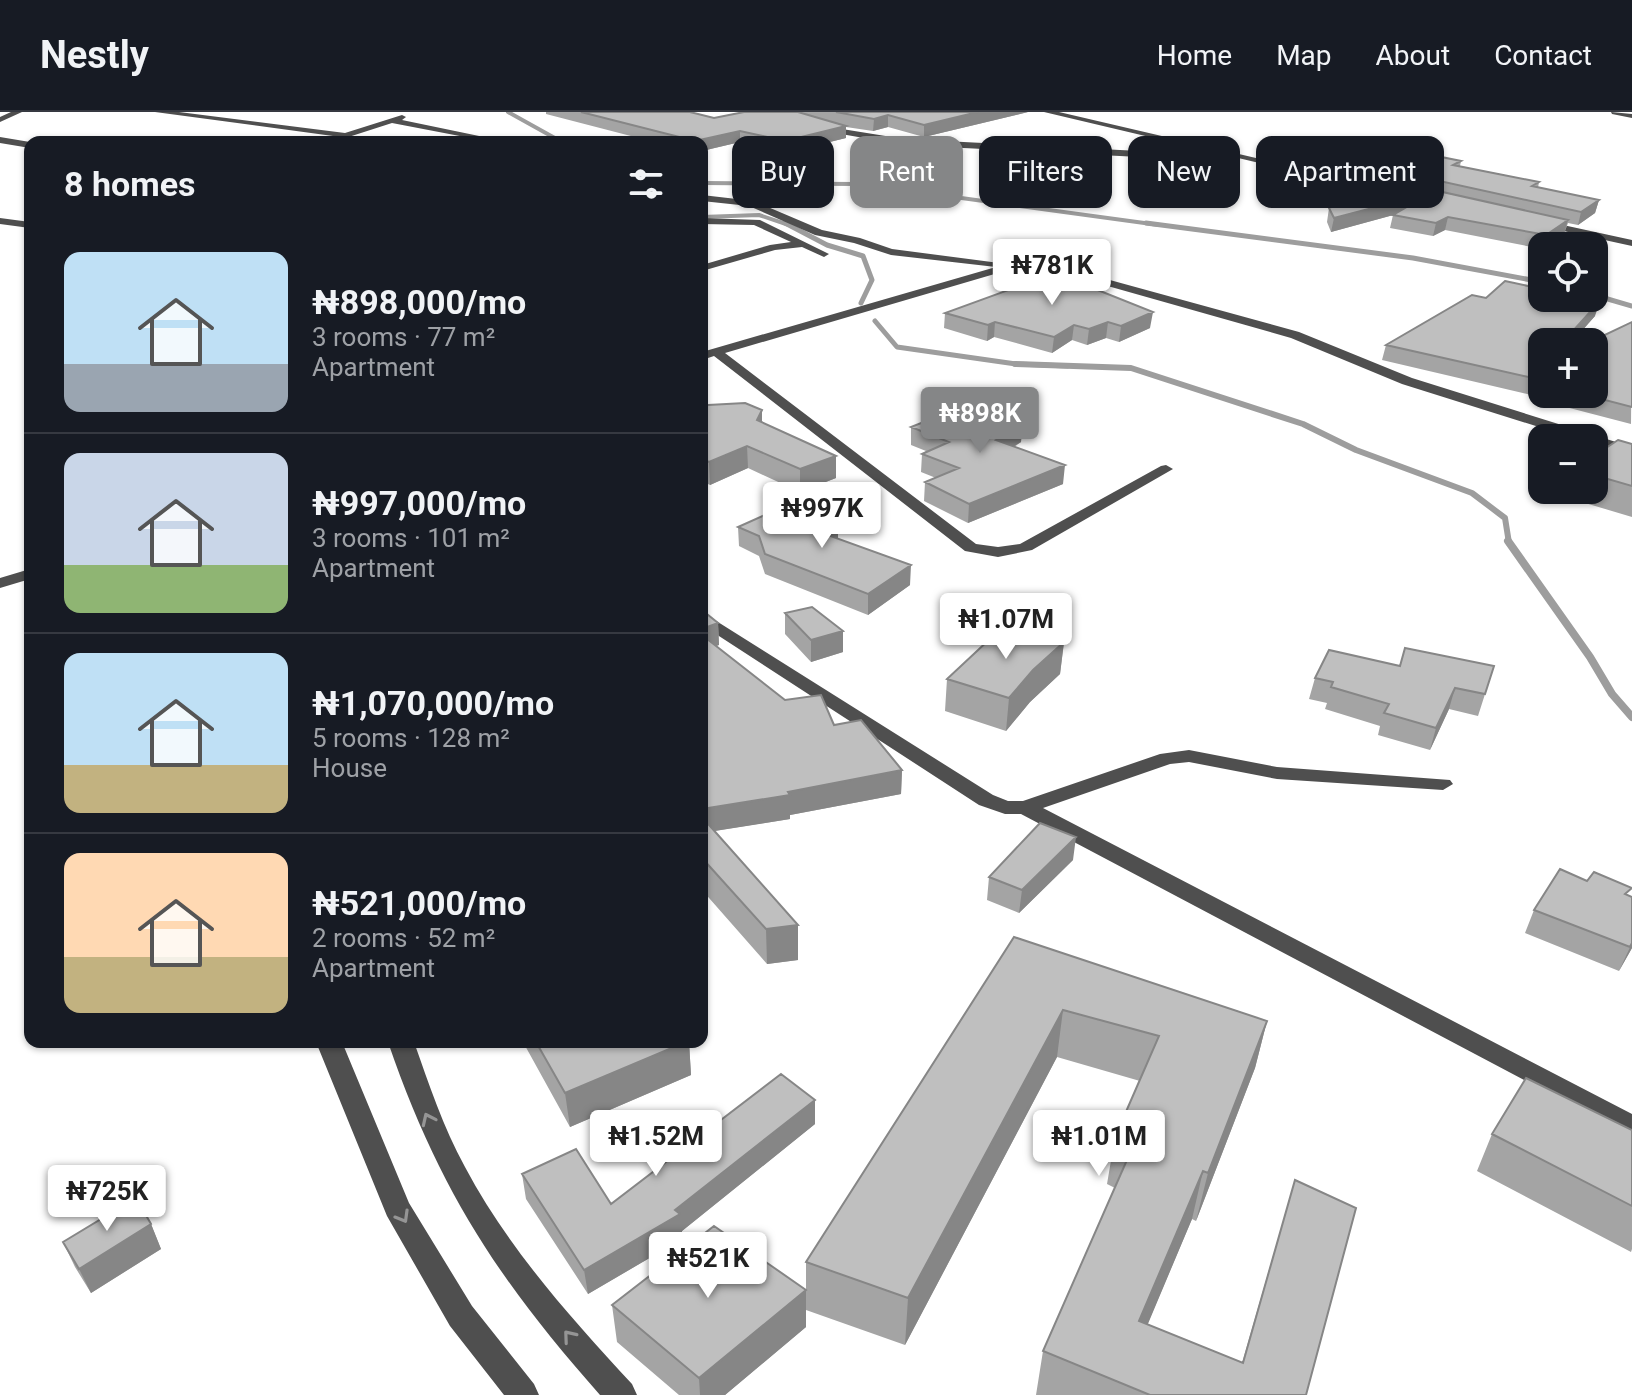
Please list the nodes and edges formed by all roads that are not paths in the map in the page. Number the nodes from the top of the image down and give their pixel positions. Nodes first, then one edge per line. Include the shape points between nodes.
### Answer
1 (18, 112) edge
2 (159, 112) edge
3 (417, 112) edge
4 (775, 112) edge
5 (1048, 112) edge
6 (1615, 112) edge
7 (1632, 116) edge
8 (0, 120) edge
9 (390, 120) junction
10 (344, 135) junction
11 (341, 136) edge
12 (473, 136) edge
13 (0, 140) edge
14 (24, 144) edge
15 (1254, 160) joint
16 (708, 199) edge
17 (0, 213) edge
18 (24, 215) edge
19 (0, 221) edge
20 (708, 221) edge
21 (1532, 222) edge
22 (24, 224) edge
23 (1632, 243) edge
24 (805, 244) junction
25 (824, 254) dead end
26 (1014, 265) junction
27 (708, 266) edge
28 (709, 354) edge
29 (1543, 424) edge
30 (1608, 442) edge
31 (1628, 446) edge
32 (1166, 469) dead end
33 (24, 576) edge
34 (0, 583) edge
35 (708, 621) edge
36 (1443, 784) dead end
37 (1025, 807) junction
38 (331, 1048) edge
39 (403, 1048) edge
40 (1632, 1126) edge
41 (523, 1395) edge
42 (621, 1395) edge

1 - 8 street
2 - 10 street
3 - 9 street
4 - 15 street via 904,142
5 - 15 street
6 - 7 street
9 - 10 street
9 - 12 street
10 - 11 street
13 - 14 street
16 - 26 street via 751,203 819,233 891,252
17 - 18 street
19 - 22 street
20 - 24 street via 756,222
21 - 23 street
24 - 25 street
24 - 27 street via 774,247
26 - 28 street
26 - 29 street via 1050,266 1295,335 1407,381
28 - 32 street via 971,548 989,553 1026,547
30 - 31 street
33 - 34 street
35 - 37 street via 986,800 1005,808
36 - 37 street via 1277,773 1189,756 1167,758
37 - 40 street
38 -> 41 street via 397,1208 461,1316
42 -> 39 street via 521,1278 457,1179 423,1108

